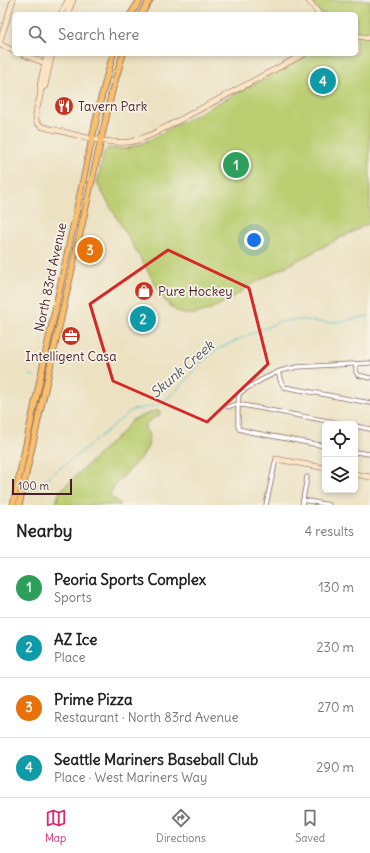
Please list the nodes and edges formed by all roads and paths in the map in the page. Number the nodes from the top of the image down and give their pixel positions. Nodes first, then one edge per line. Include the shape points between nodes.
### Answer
1 (13, 0) edge
2 (68, 0) edge
3 (73, 0) edge
4 (140, 0) edge
5 (150, 0) edge
6 (308, 0) edge
7 (63, 12) edge
8 (68, 12) edge
9 (132, 12) edge
10 (143, 12) edge
11 (317, 12) edge
12 (358, 36) edge
13 (370, 38) edge
14 (12, 49) edge
15 (27, 56) edge
16 (47, 56) edge
17 (51, 56) edge
18 (112, 56) edge
19 (122, 56) edge
20 (300, 56) edge
21 (47, 64) junction
22 (92, 138) junction
23 (101, 140) junction
24 (370, 363) edge
25 (356, 364) junction
26 (278, 372) junction
27 (370, 378) edge
28 (370, 403) edge
29 (238, 405) junction
30 (228, 407) dead end
31 (327, 421) edge
32 (358, 427) edge
33 (370, 429) edge
34 (322, 445) edge
35 (358, 452) edge
36 (370, 454) edge
37 (276, 459) joint
38 (322, 467) edge
39 (358, 475) edge
40 (370, 477) edge
41 (308, 478) dead end
42 (303, 500) junction
43 (13, 505) edge
44 (19, 505) edge
45 (266, 505) edge
46 (302, 505) edge
47 (329, 505) edge

1 - 14 street via 0,41 3,46
2 - 7 street
3 - 8 street
4 - 9 main road
5 - 10 main road
6 - 11 street
12 - 13 street
15 - 21 street
16 - 21 street
17 - 21 street
18 - 22 main road, North 83rd Avenue
19 - 23 main road, North 83rd Avenue
20 - 23 street via 153,134 127,142
21 - 22 street via 40,85 37,123 43,127
22 - 23 street
22 - 43 main road, North 83rd Avenue
23 - 44 main road, North 83rd Avenue
24 - 25 street
25 - 26 street via 300,366
25 - 27 street via 358,375
26 - 28 street via 284,387
26 - 29 street via 241,392
29 - 30 street
29 - 31 street
29 - 34 street via 239,429
32 - 33 street
35 - 36 street
37 - 38 street
37 - 45 street
39 - 40 street
41 - 42 street
42 - 46 street
42 - 47 street

